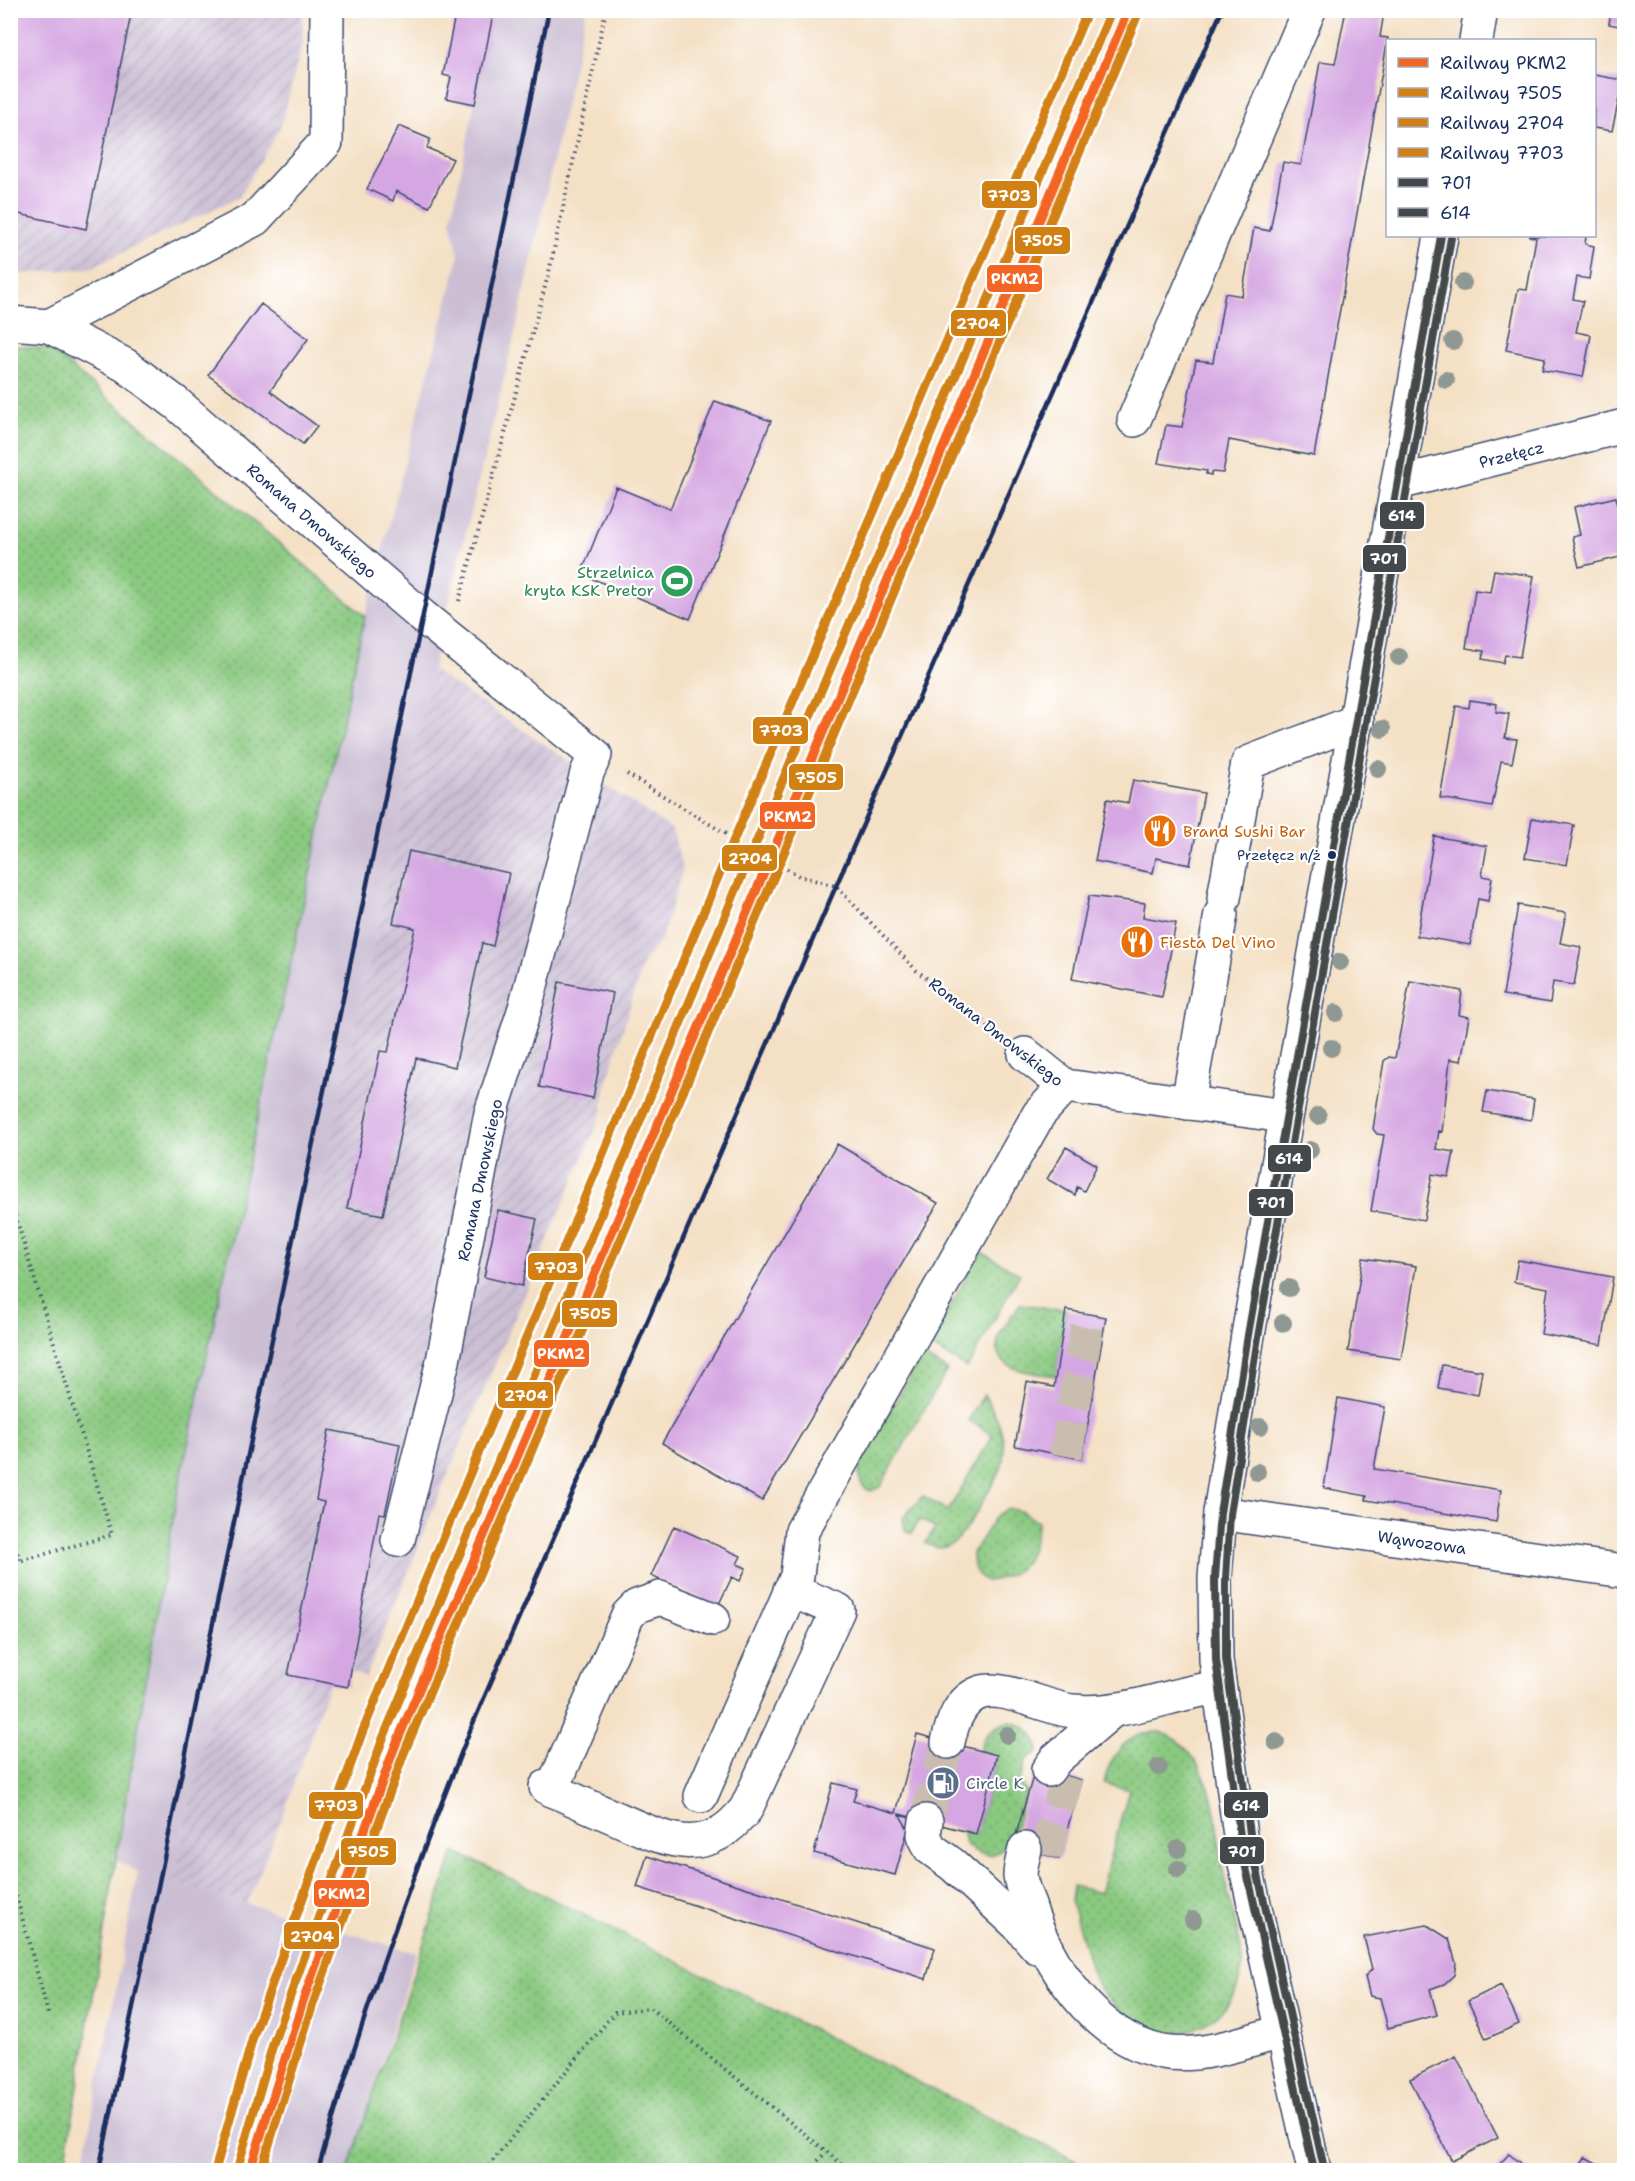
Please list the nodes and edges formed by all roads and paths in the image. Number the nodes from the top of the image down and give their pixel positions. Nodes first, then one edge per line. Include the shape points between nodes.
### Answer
1 (327, 10) edge
2 (606, 10) edge
3 (1309, 10) edge
4 (1481, 10) edge
5 (1476, 39) edge
6 (1441, 237) edge
7 (10, 323) edge
8 (49, 326) junction
9 (1134, 420) dead end
10 (1624, 426) edge
11 (1398, 483) junction
12 (439, 630) junction
13 (1357, 721) junction
14 (595, 755) junction
15 (731, 837) dead end
16 (782, 866) dead end
17 (1025, 1054) joint
18 (1065, 1086) junction
19 (1188, 1103) junction
20 (1286, 1116) junction
21 (10, 1198) edge
22 (1220, 1513) junction
23 (10, 1530) edge
24 (398, 1540) dead end
25 (20, 1561) junction
26 (10, 1564) edge
27 (1624, 1571) edge
28 (790, 1590) junction
29 (713, 1619) dead end
30 (1219, 1686) junction
31 (1112, 1711) junction
32 (958, 1745) tunnel mouth
33 (1058, 1773) tunnel mouth
34 (700, 1796) dead end
35 (936, 1824) tunnel mouth
36 (1035, 1852) tunnel mouth
37 (10, 1873) edge
38 (1062, 1975) junction
39 (48, 2017) dead end
40 (1283, 2031) junction
41 (826, 2152) junction
42 (485, 2170) edge
43 (810, 2170) edge
44 (849, 2170) edge
45 (1314, 2170) edge

1 - 8 street via 326,142 255,219
2 - 12 path via 543,295 458,606
3 - 9 street
4 - 5 street
6 - 11 street
7 - 8 street, Romana Dmowskiego
8 - 12 street, Romana Dmowskiego via 125,364 176,403
10 - 11 street, Przełęcz
11 - 13 street
12 - 14 street, Romana Dmowskiego
13 - 19 street via 1248,763
13 - 20 street
14 - 15 path
14 - 24 street, Romana Dmowskiego via 586,772 525,1008 492,1113 443,1361
16 - 17 path, Romana Dmowskiego via 799,876 836,886 916,970
17 - 18 street, Romana Dmowskiego
18 - 19 street, Romana Dmowskiego
18 - 28 street via 1039,1114 802,1531 797,1576
19 - 20 street, Romana Dmowskiego
20 - 22 street
21 - 25 path via 112,1535
22 - 27 street, Wąwozowa
22 - 30 street via 1215,1578
23 - 25 path
25 - 26 path
28 - 29 street via 838,1610 746,1809 735,1824 720,1836 701,1841 669,1841 549,1789 628,1615 637,1606 660,1598
28 - 34 street
30 - 31 street
30 - 40 street via 1242,1850
31 - 32 street via 1066,1710 988,1691 970,1698 957,1715
31 - 33 street via 1077,1743
35 - 38 street via 953,1865 1018,1925
36 - 38 street via 1028,1903 1036,1931
37 - 39 path
38 - 40 street via 1102,2023 1131,2043 1163,2052 1190,2053
40 - 45 street
41 - 42 path via 650,2008 615,2012
41 - 43 path
41 - 44 path

